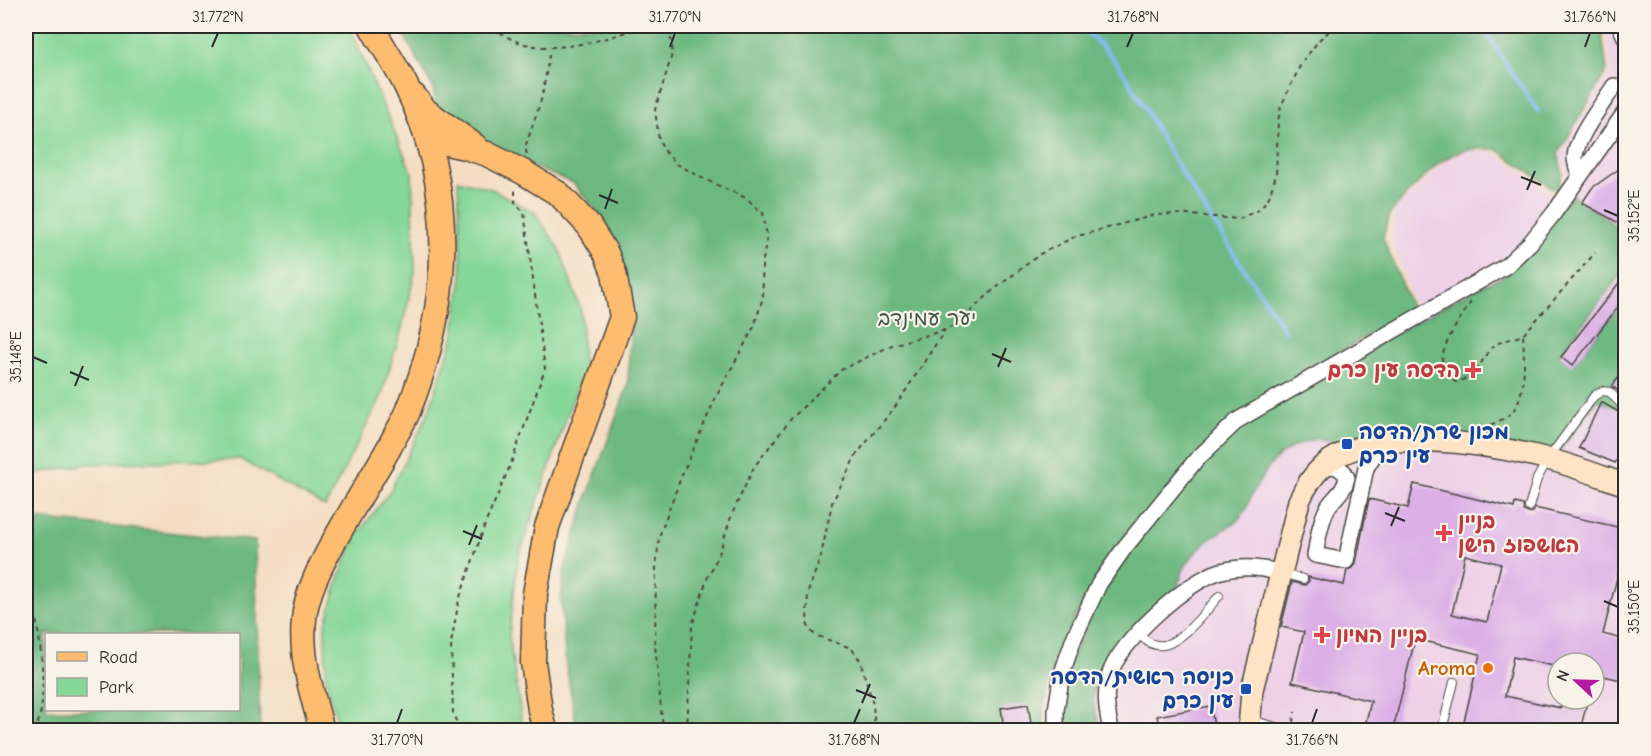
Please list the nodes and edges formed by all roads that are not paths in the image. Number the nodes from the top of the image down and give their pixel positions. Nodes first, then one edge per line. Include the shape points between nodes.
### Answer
1 (371, 26) edge
2 (1620, 26) edge
3 (1626, 39) edge
4 (1614, 86) dead end
5 (408, 90) junction
6 (1626, 111) edge
7 (429, 145) junction
8 (487, 154) junction
9 (1580, 176) junction
10 (520, 178) junction
11 (1626, 410) edge
12 (1381, 443) junction
13 (1548, 459) junction
14 (1322, 467) junction
15 (1626, 485) edge
16 (1529, 507) dead end
17 (1280, 573) junction
18 (1303, 579) dead end
19 (1219, 596) dead end
20 (1137, 632) junction
21 (1454, 682) dead end
22 (1254, 721) edge
23 (322, 730) edge
24 (545, 730) edge
25 (1056, 730) edge
26 (1111, 730) edge
27 (1287, 730) edge
28 (1442, 730) edge

1 - 5 main road
2 - 3 street
4 - 9 street via 1576,152
5 - 7 main road
5 - 8 main road via 426,111
6 - 9 street
7 - 8 main road via 446,143
7 - 10 main road via 461,163
7 - 23 main road via 438,178 444,258 433,337 407,415 313,582 304,618 305,665
8 - 10 main road
9 - 25 street via 1530,243 1506,267 1238,420 1196,460 1099,584 1062,673
10 - 24 main road via 562,211 582,234 603,269 622,317 547,527 535,594 533,662
11 - 13 lane via 1610,392 1598,393
12 - 13 street via 1433,441
12 - 14 street via 1350,451
12 - 14 street via 1366,468 1346,561 1315,555 1324,515 1342,492 1347,478 1336,466
13 - 15 street
13 - 16 lane
14 - 17 street via 1299,501
17 - 18 lane
17 - 20 street via 1254,568 1220,571 1203,579
17 - 22 street
19 - 20 lane via 1170,644 1150,643
20 - 26 street via 1110,674 1106,700
21 - 28 lane
22 - 27 lane

